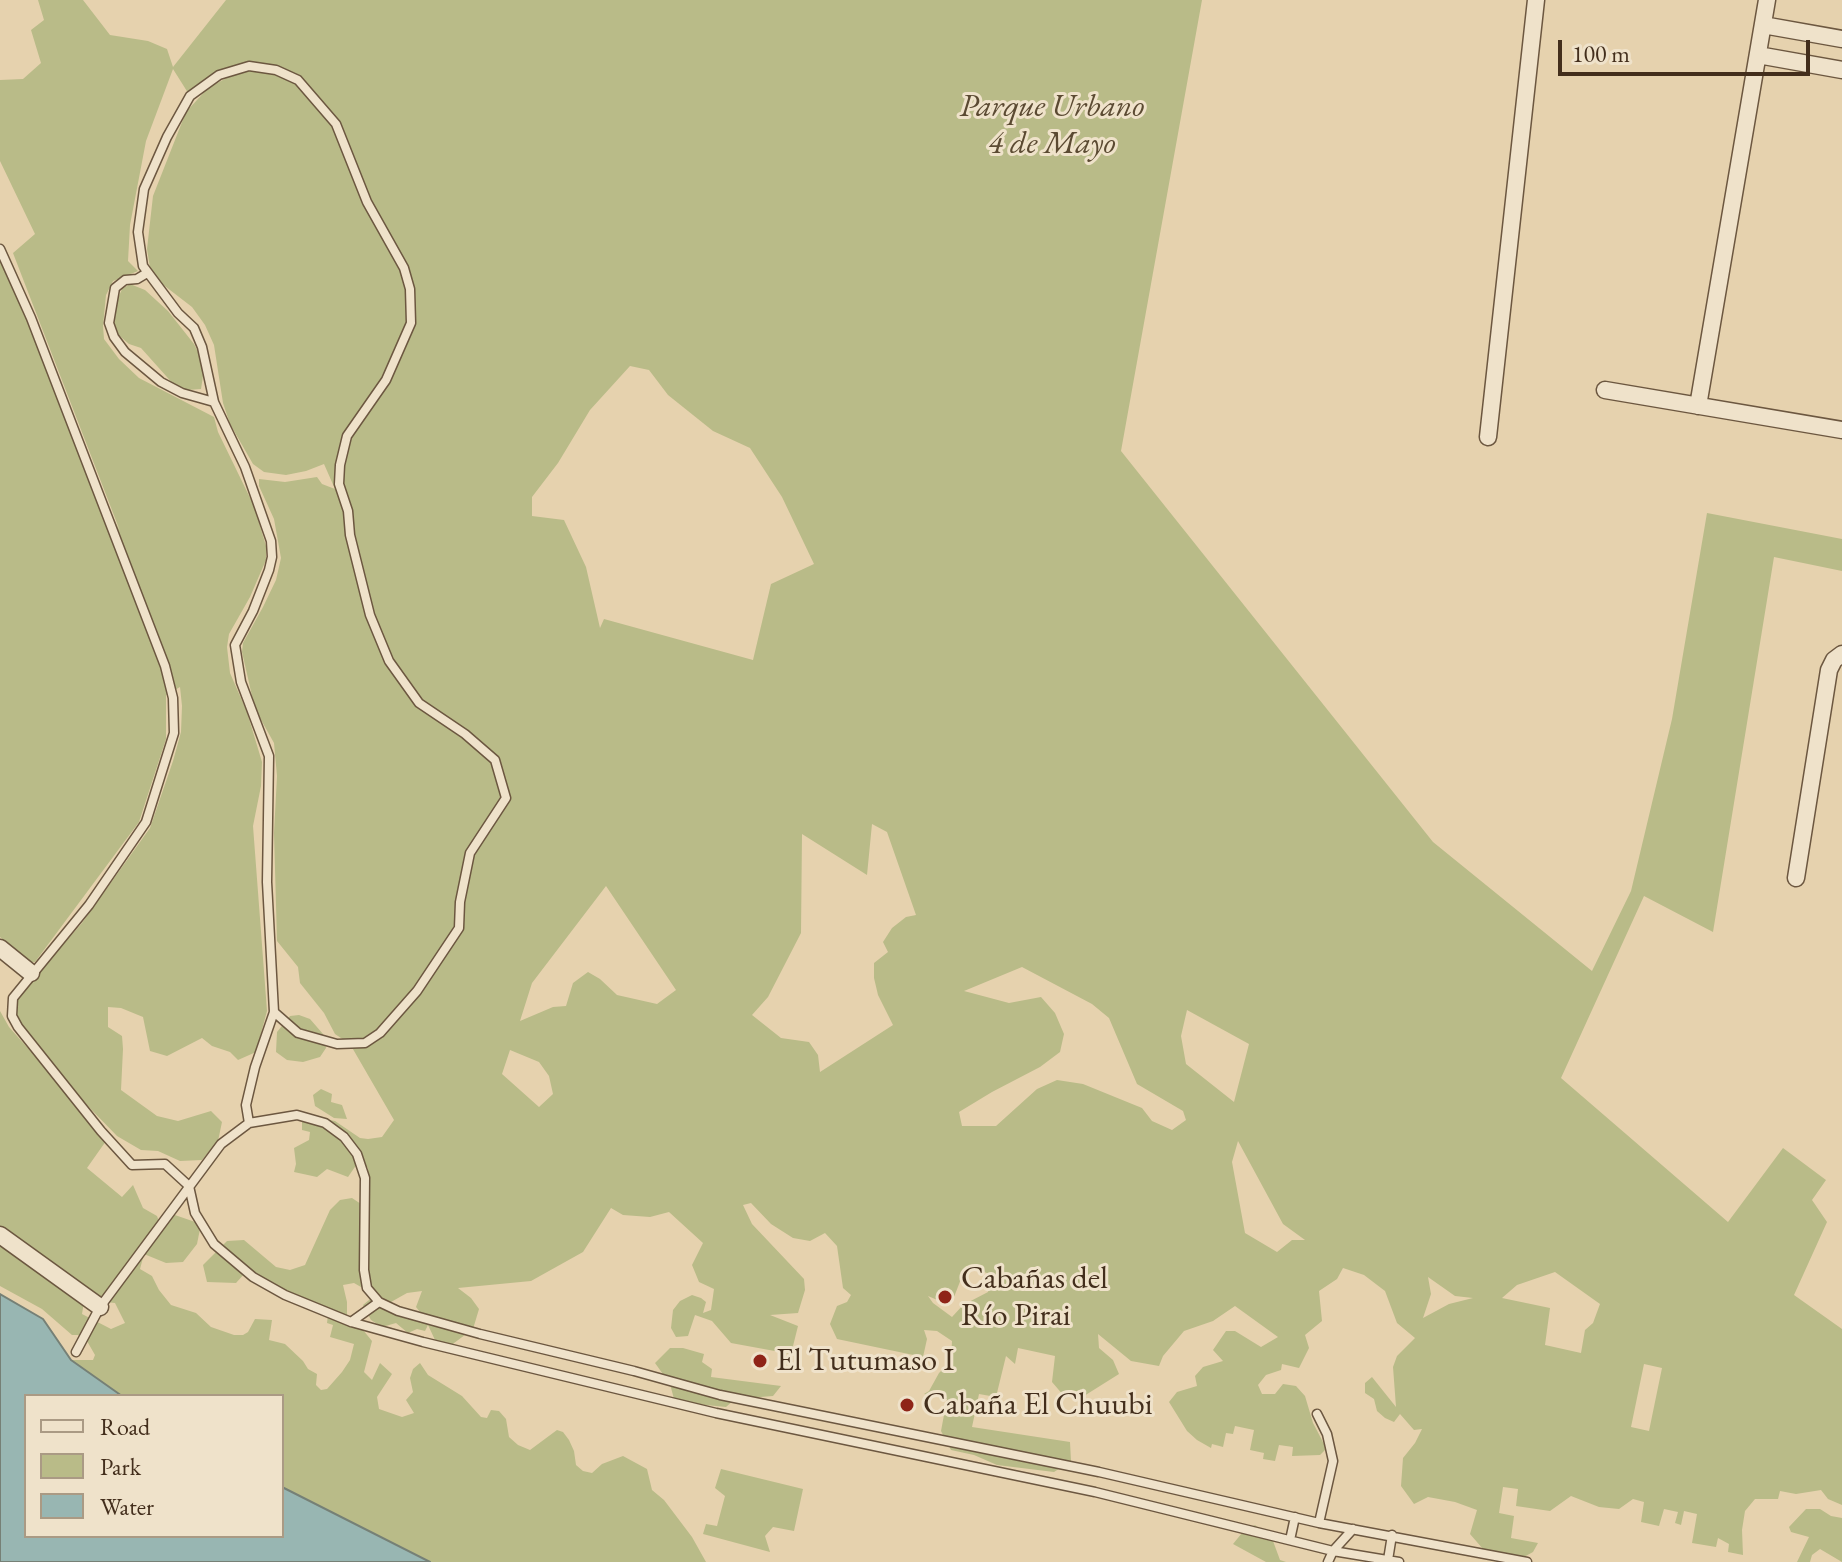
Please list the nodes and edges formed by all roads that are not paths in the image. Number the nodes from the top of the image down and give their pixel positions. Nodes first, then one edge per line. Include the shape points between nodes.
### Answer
1 (1536, 0) edge
2 (1767, 0) edge
3 (1763, 25) junction
4 (1842, 39) edge
5 (1758, 55) junction
6 (1842, 70) edge
7 (0, 249) edge
8 (147, 273) junction
9 (1605, 390) dead end
10 (214, 402) junction
11 (1698, 406) junction
12 (1842, 430) edge
13 (1488, 437) dead end
14 (1842, 654) edge
15 (1796, 878) dead end
16 (0, 948) edge
17 (31, 973) junction
18 (274, 1012) junction
19 (249, 1123) junction
20 (189, 1186) junction
21 (0, 1235) edge
22 (379, 1302) junction
23 (100, 1307) junction
24 (351, 1322) junction
25 (480, 1334) junction
26 (76, 1352) dead end
27 (477, 1355) junction
28 (1317, 1414) dead end
29 (840, 1420) junction
30 (836, 1438) junction
31 (1070, 1467) junction
32 (1065, 1486) junction
33 (1295, 1517) junction
34 (1319, 1523) junction
35 (1353, 1529) junction
36 (1392, 1535) junction
37 (1290, 1540) junction
38 (1461, 1549) junction
39 (1333, 1551) junction
40 (1388, 1560) edge
41 (1328, 1562) edge
42 (1399, 1562) edge
43 (1463, 1562) edge
44 (1527, 1562) edge

1 - 13 street
2 - 3 street
3 - 4 street
3 - 5 street
5 - 6 street
5 - 11 street
7 - 17 lane via 44,350 173,698 174,733 146,822 89,905
8 - 10 lane via 194,328
8 - 10 lane via 115,288 109,323 114,337 161,382
8 - 18 lane via 138,232 144,189 190,96 219,75 249,66 298,80 336,124 410,289 411,323 386,380 347,436 340,465 339,484 370,615 389,661 419,703 495,760 506,798 470,853 459,928 417,991 380,1033 365,1043 337,1044 298,1033
9 - 11 street
10 - 18 lane via 245,467 271,541 269,570 235,645 241,682 269,756 267,882
11 - 12 street
14 - 15 street via 1829,670
16 - 17 street
17 - 20 lane via 13,998 12,1016 18,1027 132,1165 165,1164
18 - 19 lane via 246,1105
19 - 20 lane via 221,1144
19 - 22 lane via 297,1115 325,1123 357,1154 365,1178 364,1270 367,1288
20 - 23 lane
20 - 24 lane via 195,1213 214,1244 253,1277
21 - 23 street
22 - 24 lane
22 - 25 lane
23 - 26 lane
24 - 27 lane
25 - 27 lane
25 - 29 lane
27 - 30 lane
28 - 34 lane via 1333,1461
29 - 30 lane
29 - 31 lane
30 - 32 lane
31 - 32 lane
31 - 33 lane
32 - 37 lane
33 - 34 lane
33 - 37 lane
34 - 35 lane
35 - 36 lane
35 - 39 lane
36 - 38 lane
36 - 40 lane
37 - 39 lane
38 - 43 lane
38 - 44 lane
39 - 40 lane
39 - 41 lane
40 - 42 lane

